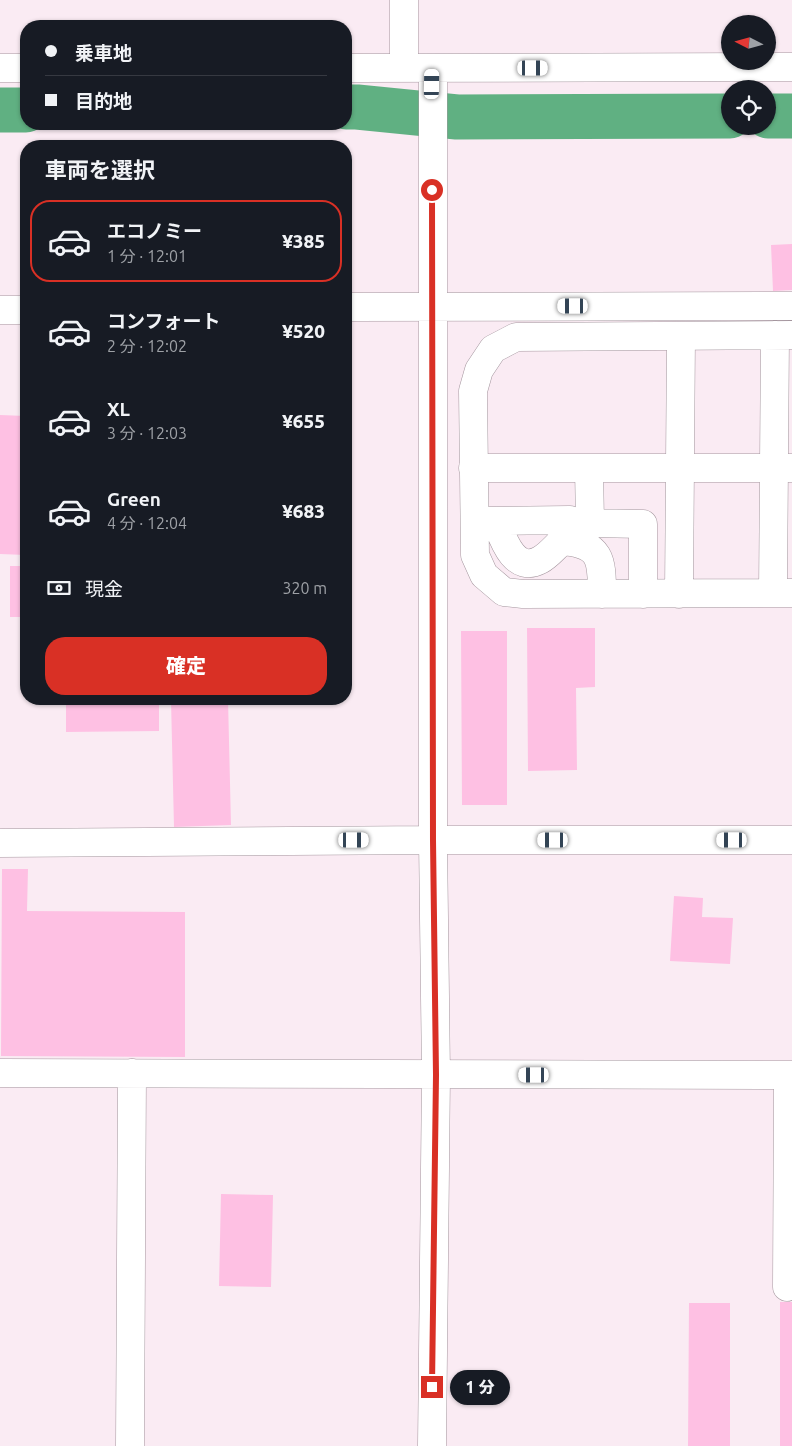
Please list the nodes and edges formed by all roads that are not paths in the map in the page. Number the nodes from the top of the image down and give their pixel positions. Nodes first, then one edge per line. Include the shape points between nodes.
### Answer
1 (404, 0) edge
2 (792, 67) edge
3 (0, 68) edge
4 (20, 68) edge
5 (352, 68) edge
6 (404, 68) junction
7 (433, 68) junction
8 (433, 306) junction
9 (792, 306) edge
10 (352, 307) edge
11 (0, 310) edge
12 (20, 310) edge
13 (783, 335) edge
14 (681, 336) junction
15 (783, 440) edge
16 (473, 468) junction
17 (589, 468) junction
18 (680, 469) junction
19 (783, 478) edge
20 (570, 520) dead end
21 (485, 521) junction
22 (782, 593) edge
23 (602, 594) junction
24 (644, 594) junction
25 (679, 594) junction
26 (433, 840) junction
27 (792, 840) edge
28 (0, 843) edge
29 (0, 1072) edge
30 (132, 1073) junction
31 (436, 1075) junction
32 (790, 1075) edge
33 (787, 1287) dead end
34 (130, 1446) edge
35 (432, 1446) edge

1 - 6 street
2 - 7 street
3 - 4 street
5 - 6 street
6 - 7 street
7 - 8 street
8 - 9 street
8 - 10 street
8 - 26 street
11 - 12 street
13 - 14 street
13 - 15 street
14 - 16 street via 516,337 493,349 479,370 473,391
14 - 18 street
15 - 19 street
16 - 17 street
16 - 21 street
17 - 18 street
17 - 24 street via 590,523 643,524
18 - 19 street
18 - 25 street
19 - 22 street
20 - 21 street
21 - 23 street via 475,555 484,575 504,592
21 - 23 street via 503,538 514,558 528,563 540,560 562,541 579,542 592,549 602,567
22 - 25 street
23 - 24 street
24 - 25 street
26 - 27 street
26 - 28 street
26 - 31 street
29 - 30 street
30 - 31 street
30 - 34 street
31 - 32 street
31 - 35 street
32 - 33 street

